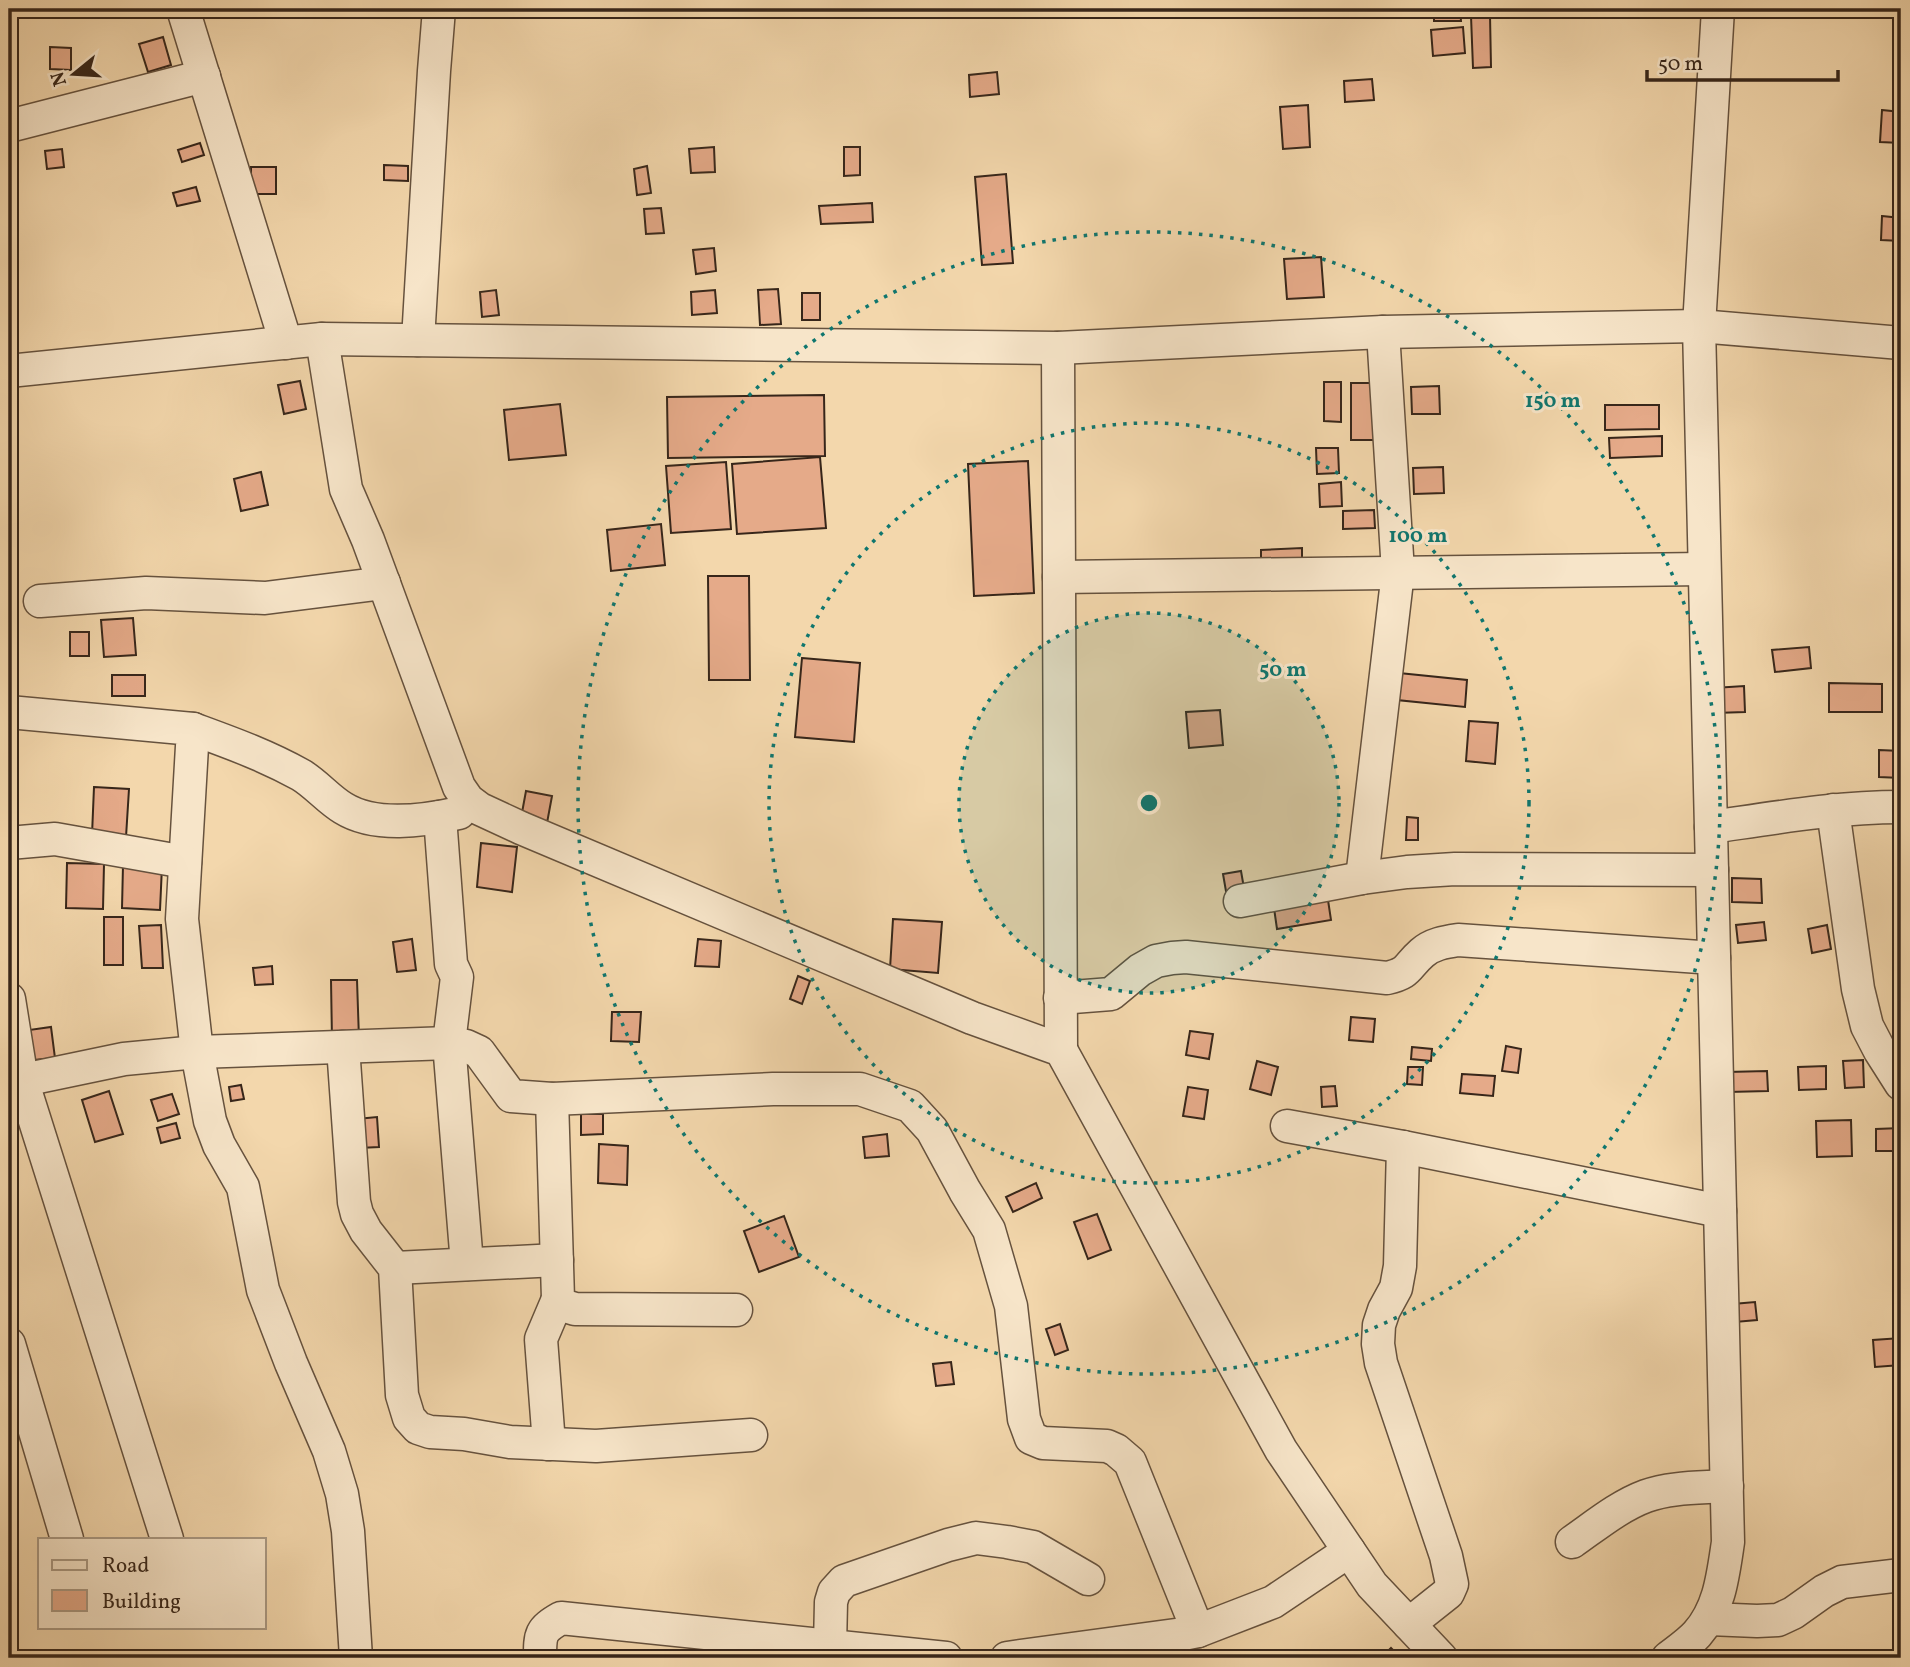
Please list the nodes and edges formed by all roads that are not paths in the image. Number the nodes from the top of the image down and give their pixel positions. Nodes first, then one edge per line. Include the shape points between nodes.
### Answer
1 (186, 9) edge
2 (439, 9) edge
3 (1718, 9) edge
4 (204, 76) junction
5 (9, 126) edge
6 (1699, 327) junction
7 (1383, 332) junction
8 (322, 339) junction
9 (418, 340) junction
10 (286, 343) junction
11 (1901, 343) edge
12 (1058, 348) junction
13 (9, 371) edge
14 (1704, 569) junction
15 (1398, 572) junction
16 (1059, 577) junction
17 (384, 583) junction
18 (40, 601) dead end
19 (9, 712) edge
20 (192, 729) junction
21 (1901, 807) edge
22 (480, 809) junction
23 (1833, 810) junction
24 (440, 817) junction
25 (1711, 827) junction
26 (9, 843) edge
27 (185, 862) junction
28 (1712, 870) junction
29 (1362, 877) junction
30 (1240, 901) dead end
31 (1714, 958) junction
32 (1060, 998) junction
33 (9, 999) edge
34 (449, 1043) junction
35 (343, 1047) junction
36 (1061, 1050) junction
37 (197, 1052) junction
38 (16, 1082) edge
39 (1901, 1084) edge
40 (552, 1099) junction
41 (1287, 1126) dead end
42 (1403, 1147) junction
43 (1720, 1211) junction
44 (557, 1260) junction
45 (467, 1264) junction
46 (395, 1268) junction
47 (558, 1299) junction
48 (736, 1310) dead end
49 (9, 1345) edge
50 (751, 1435) dead end
51 (549, 1444) junction
52 (1727, 1486) junction
53 (67, 1538) edge
54 (167, 1538) edge
55 (1572, 1542) dead end
56 (1349, 1551) junction
57 (1901, 1575) edge
58 (1088, 1579) dead end
59 (1709, 1619) junction
60 (1409, 1624) junction
61 (1188, 1641) edge
62 (830, 1646) junction
63 (1084, 1653) edge
64 (903, 1656) edge
65 (1438, 1657) edge
66 (356, 1658) edge
67 (540, 1658) edge
68 (946, 1658) edge
69 (1007, 1658) edge
70 (1668, 1658) edge

1 - 4 street
2 - 9 street
3 - 6 street
4 - 5 street
4 - 10 street
6 - 7 street
6 - 11 street
6 - 14 street
7 - 12 street
7 - 15 street
8 - 9 street
8 - 10 street
8 - 17 street via 346,489
9 - 12 street
10 - 13 street
12 - 16 street
14 - 15 street
14 - 25 street
15 - 16 street
15 - 29 street
16 - 32 street
17 - 18 street via 265,598 146,593
17 - 22 street via 459,787
19 - 20 street
20 - 24 street via 262,754 360,816 380,820
20 - 27 street
21 - 23 street
22 - 24 street
22 - 36 street via 972,1018
23 - 25 street
23 - 39 street via 1867,1027
24 - 34 street via 451,964 457,977
25 - 28 street
26 - 27 street via 55,839
27 - 37 street via 182,919
28 - 29 street via 1455,869
28 - 31 street
29 - 30 street
31 - 32 street via 1458,940 1433,946 1401,975 1387,978 1186,957 1156,961 1111,994
31 - 43 street
32 - 36 street
33 - 38 street
34 - 35 street
34 - 40 street via 479,1052 511,1097
34 - 45 street
35 - 37 street
35 - 46 street via 354,1202 366,1231
36 - 56 street via 1281,1450
37 - 38 street via 124,1059
37 - 66 street via 210,1121 243,1187 263,1290 342,1494
38 - 54 street
40 - 44 street
40 - 61 street via 772,1088 860,1089 910,1106 932,1130 989,1230 1011,1306 1024,1419 1031,1438 1043,1443 1107,1446 1130,1462
41 - 42 street
42 - 43 street
42 - 60 street via 1400,1266 1396,1288 1379,1325 1378,1344 1452,1584 1448,1593
43 - 52 street
44 - 45 street
44 - 47 street
45 - 46 street
46 - 51 street via 401,1395 409,1418 430,1432
47 - 48 street via 575,1309
47 - 51 street via 541,1339
49 - 53 street
50 - 51 street via 596,1446
52 - 55 street via 1647,1496
52 - 59 street via 1728,1542
56 - 60 street
56 - 61 street via 1273,1602
57 - 59 street via 1842,1581 1778,1620
58 - 62 street via 1033,1547 976,1538 948,1545 845,1581 831,1602
59 - 70 street
60 - 65 street
61 - 63 street
62 - 64 street
62 - 67 street via 561,1618 545,1627
63 - 69 street
64 - 68 street

